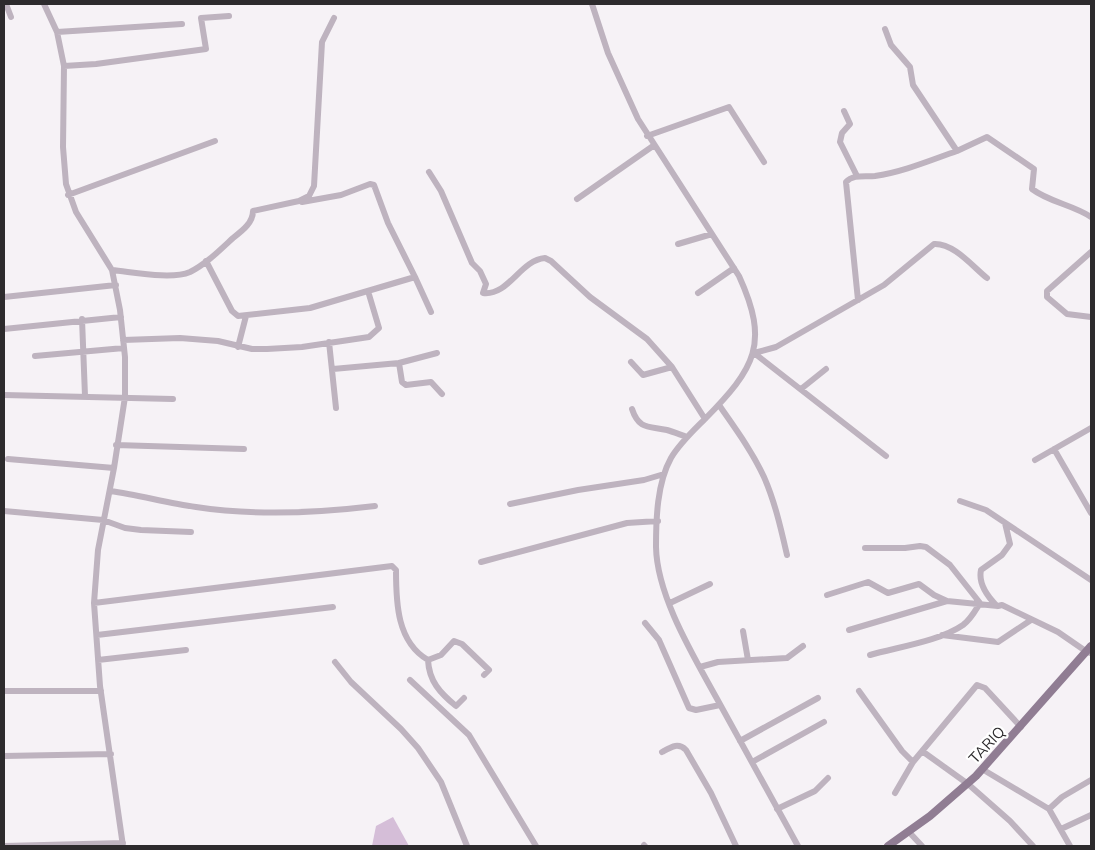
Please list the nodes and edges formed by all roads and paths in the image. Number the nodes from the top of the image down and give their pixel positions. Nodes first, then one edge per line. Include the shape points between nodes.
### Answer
1 (6, 4) edge
2 (44, 4) edge
3 (592, 4) edge
4 (229, 16) dead end
5 (11, 17) dead end
6 (334, 18) dead end
7 (182, 24) dead end
8 (884, 29) dead end
9 (56, 32) junction
10 (64, 66) junction
11 (844, 110) dead end
12 (647, 136) junction
13 (215, 141) dead end
14 (653, 146) junction
15 (957, 151) junction
16 (764, 162) dead end
17 (429, 172) dead end
18 (857, 176) junction
19 (68, 195) junction
20 (577, 199) dead end
21 (253, 217) junction
22 (1091, 218) edge
23 (712, 234) junction
24 (678, 244) dead end
25 (1091, 252) edge
26 (206, 261) junction
27 (734, 268) junction
28 (112, 270) junction
29 (415, 277) junction
30 (987, 278) dead end
31 (116, 285) junction
32 (368, 291) junction
33 (698, 293) dead end
34 (4, 297) edge
35 (858, 300) junction
36 (431, 312) dead end
37 (246, 316) junction
38 (121, 317) junction
39 (1091, 317) edge
40 (82, 320) junction
41 (4, 329) edge
42 (123, 340) junction
43 (329, 342) junction
44 (238, 347) junction
45 (124, 348) junction
46 (82, 351) junction
47 (437, 353) dead end
48 (754, 353) junction
49 (35, 356) dead end
50 (631, 362) dead end
51 (399, 363) junction
52 (672, 367) junction
53 (333, 369) junction
54 (826, 369) dead end
55 (801, 389) junction
56 (442, 394) dead end
57 (4, 395) edge
58 (85, 396) junction
59 (125, 397) junction
60 (173, 399) dead end
61 (719, 405) junction
62 (336, 408) dead end
63 (632, 409) dead end
64 (705, 419) junction
65 (1091, 428) edge
66 (687, 437) junction
67 (116, 445) junction
68 (244, 449) dead end
69 (1054, 449) junction
70 (886, 456) dead end
71 (8, 459) dead end
72 (1035, 460) dead end
73 (114, 468) junction
74 (664, 474) junction
75 (110, 491) junction
76 (960, 501) dead end
77 (510, 504) dead end
78 (375, 506) dead end
79 (4, 512) edge
80 (1091, 513) edge
81 (103, 520) junction
82 (658, 521) junction
83 (1005, 523) junction
84 (191, 532) dead end
85 (865, 548) dead end
86 (787, 555) dead end
87 (481, 562) dead end
88 (1091, 580) edge
89 (710, 584) dead end
90 (827, 595) dead end
91 (947, 601) junction
92 (94, 603) junction
93 (670, 603) junction
94 (980, 603) junction
95 (998, 606) junction
96 (333, 608) dead end
97 (1031, 620) junction
98 (645, 623) dead end
99 (849, 630) dead end
100 (743, 631) dead end
101 (97, 635) junction
102 (941, 635) junction
103 (803, 646) dead end
104 (186, 650) dead end
105 (1090, 651) edge
106 (870, 655) dead end
107 (98, 660) junction
108 (428, 660) junction
109 (748, 660) junction
110 (335, 662) dead end
111 (700, 667) junction
112 (484, 675) dead end
113 (410, 680) dead end
114 (4, 691) edge
115 (101, 691) junction
116 (859, 691) dead end
117 (464, 698) dead end
118 (818, 698) dead end
119 (720, 705) junction
120 (824, 722) dead end
121 (1021, 727) junction
122 (740, 741) junction
123 (922, 751) junction
124 (662, 752) dead end
125 (111, 754) junction
126 (4, 756) edge
127 (752, 762) junction
128 (914, 762) junction
129 (982, 769) junction
130 (828, 778) dead end
131 (1091, 780) edge
132 (968, 784) junction
133 (895, 793) dead end
134 (777, 809) junction
135 (1049, 809) junction
136 (1091, 815) edge
137 (1061, 829) junction
138 (909, 832) junction
139 (123, 845) edge
140 (4, 846) edge
141 (467, 846) edge
142 (536, 846) edge
143 (736, 846) edge
144 (798, 846) edge
145 (888, 846) edge
146 (922, 846) edge
147 (1033, 846) edge
148 (1070, 846) edge

1 - 5 street
2 - 9 street
3 - 12 street via 608,53
4 - 10 street via 201,18 206,49
6 - 21 street via 322,42 314,186 304,199 254,212
7 - 9 street
8 - 15 street via 891,45 910,67 913,85
9 - 10 street
10 - 19 street via 64,160
11 - 18 street via 850,124 842,133 840,142
12 - 14 street
12 - 16 street via 729,107
13 - 19 street
14 - 20 street
14 - 23 street
15 - 18 street via 891,172
15 - 22 street via 981,138 992,140 1034,169 1032,189 1038,194 1064,203
17 - 52 street via 441,191 472,263 483,277 486,284 483,293 500,289 534,261 546,258 590,297 647,339
18 - 35 street via 849,178 845,188
19 - 28 street
21 - 26 street
21 - 29 street via 272,208 341,195 372,184
23 - 24 street
23 - 27 street
25 - 39 street via 1047,291 1047,297 1067,314
26 - 28 street via 190,272 177,275
26 - 37 street via 232,311 238,316
27 - 33 street
27 - 48 street via 750,304
28 - 31 street
29 - 32 street
29 - 36 street
30 - 35 street via 958,253 934,244 884,286
31 - 34 street
31 - 38 street
32 - 37 street via 310,308
32 - 43 street via 378,322 377,332
35 - 48 street via 776,347
37 - 44 street
38 - 40 street
38 - 42 street
40 - 41 street
40 - 46 street
42 - 44 street via 180,338 218,341
42 - 45 street
43 - 44 street via 267,349
43 - 53 street
45 - 46 street
45 - 59 street
46 - 49 street
46 - 58 street
47 - 51 street
48 - 55 street
48 - 61 street via 744,376
50 - 52 street via 643,375
51 - 53 street
51 - 56 street via 402,382 406,385 431,382
52 - 64 street
53 - 62 street
54 - 55 street
55 - 70 street
57 - 58 street
58 - 59 street
59 - 60 street
59 - 67 street
61 - 64 street
61 - 86 street via 764,477 779,518
63 - 66 street via 636,420 647,428 668,430
64 - 66 street
65 - 69 street
66 - 74 street via 671,458
67 - 68 street
67 - 73 street
69 - 72 street
69 - 80 street
71 - 73 street
73 - 75 street
74 - 77 street
74 - 82 street
75 - 78 street via 185,506 232,511 295,512
75 - 81 street
76 - 83 street via 986,510
79 - 81 street
81 - 84 street via 125,528
81 - 92 street
82 - 87 street via 628,523
82 - 93 street via 656,548
83 - 88 street
83 - 95 street via 1010,544 1002,555 981,570 980,575 983,588
85 - 94 street via 926,547 950,565
89 - 93 street
90 - 91 street via 868,582 888,593 919,584
91 - 94 street
91 - 99 street
92 - 101 street
92 - 108 street via 392,566 396,570 401,623 418,654
93 - 111 street
94 - 95 street
94 - 102 street via 964,624
95 - 97 street
96 - 101 street
97 - 102 street via 998,642
97 - 105 street
98 - 119 street via 658,640 689,708 696,710
100 - 109 street
101 - 107 street
102 - 106 street
103 - 109 street via 787,658
104 - 107 street
105 - 121 main road, TARIQ
107 - 115 street
108 - 112 street via 440,655 454,641 462,644 489,670
108 - 117 street via 435,687 456,706
109 - 111 street
110 - 141 street via 418,748 441,782
111 - 119 street
113 - 142 street via 474,742
114 - 115 street
115 - 125 street
116 - 128 street via 902,751
118 - 122 street
119 - 122 street
120 - 127 street
121 - 123 street via 985,688 977,685
121 - 129 main road, TARIQ
122 - 127 street
123 - 128 street
123 - 132 street
124 - 143 street via 675,745 686,750
125 - 126 street
125 - 139 street
127 - 134 street
128 - 133 street
129 - 132 main road, TARIQ
129 - 135 street
130 - 134 street via 815,791
131 - 135 street
132 - 138 main road, TARIQ
132 - 147 street
134 - 144 street
135 - 137 street
136 - 137 street
137 - 148 street
138 - 145 main road, TARIQ
138 - 146 street
139 - 140 street

